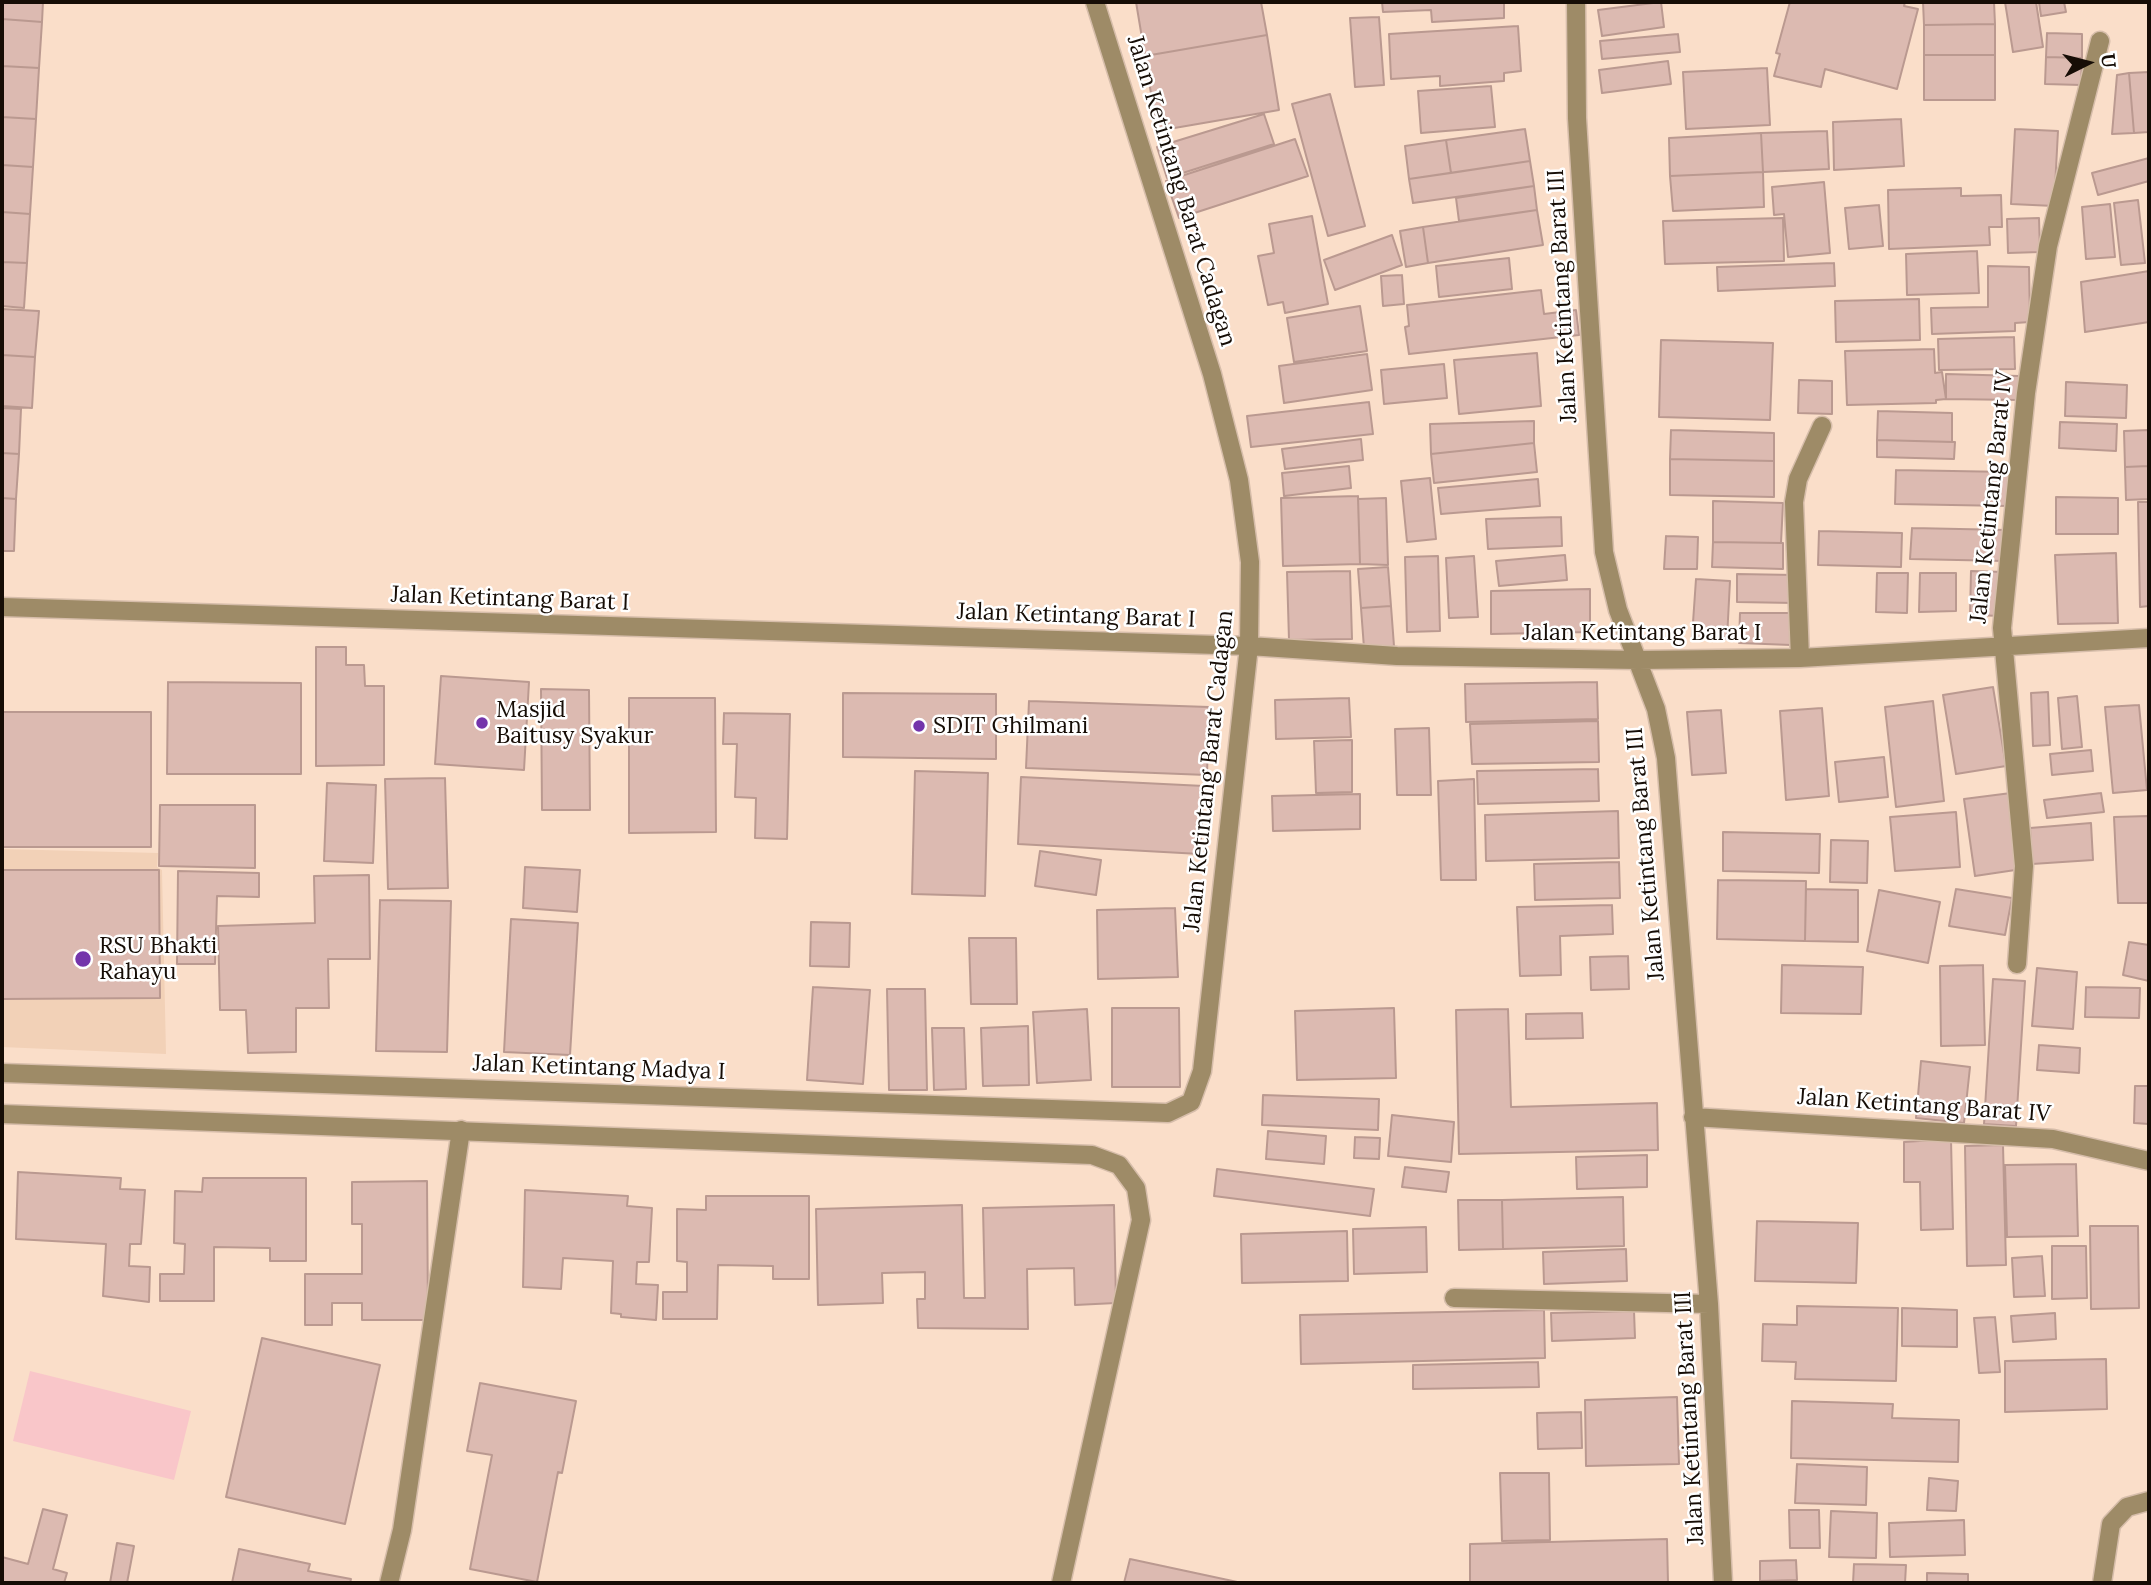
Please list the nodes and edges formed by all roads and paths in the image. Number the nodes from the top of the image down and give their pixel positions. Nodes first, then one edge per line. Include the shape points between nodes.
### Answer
1 (1095, 2) edge
2 (1576, 2) edge
3 (2100, 41) dead end
4 (1822, 426) dead end
5 (2, 607) edge
6 (2149, 638) edge
7 (1250, 646) junction
8 (2001, 646) junction
9 (1800, 658) junction
10 (1638, 660) junction
11 (2017, 964) dead end
12 (2, 1073) edge
13 (1191, 1102) joint
14 (2, 1114) edge
15 (1693, 1117) junction
16 (461, 1130) junction
17 (2149, 1161) edge
18 (1454, 1298) dead end
19 (1709, 1304) junction
20 (2149, 1501) edge
21 (389, 1583) edge
22 (1061, 1583) edge
23 (1723, 1583) edge
24 (2102, 1583) edge

1 - 7 street, Jalan Ketintang Barat Cadagan via 1212,374 1239,480 1251,562
2 - 10 street, Jalan Ketintang Barat III via 1577,118 1604,552 1618,610
3 - 8 street, Jalan Ketintang Barat IV via 2048,246 2026,393
4 - 9 street via 1798,479 1794,502
5 - 7 street, Jalan Ketintang Barat I
6 - 8 street, Jalan Ketintang Barat I
7 - 10 street, Jalan Ketintang Barat I via 1397,656
7 - 13 street, Jalan Ketintang Barat Cadagan via 1202,1071
8 - 9 street, Jalan Ketintang Barat I
8 - 11 street, Jalan Ketintang Barat IV via 2024,866
9 - 10 street, Jalan Ketintang Barat I
10 - 15 street, Jalan Ketintang Barat III via 1656,709 1666,758
12 - 13 street, Jalan Ketintang Madya I via 1168,1113
14 - 16 street
15 - 17 street, Jalan Ketintang Barat IV via 2053,1139
15 - 19 street, Jalan Ketintang Barat III
16 - 21 street via 401,1530
16 - 22 street via 1092,1155 1119,1165 1136,1188 1141,1220
18 - 19 street
19 - 23 street, Jalan Ketintang Barat III
20 - 24 street via 2127,1507 2111,1524

